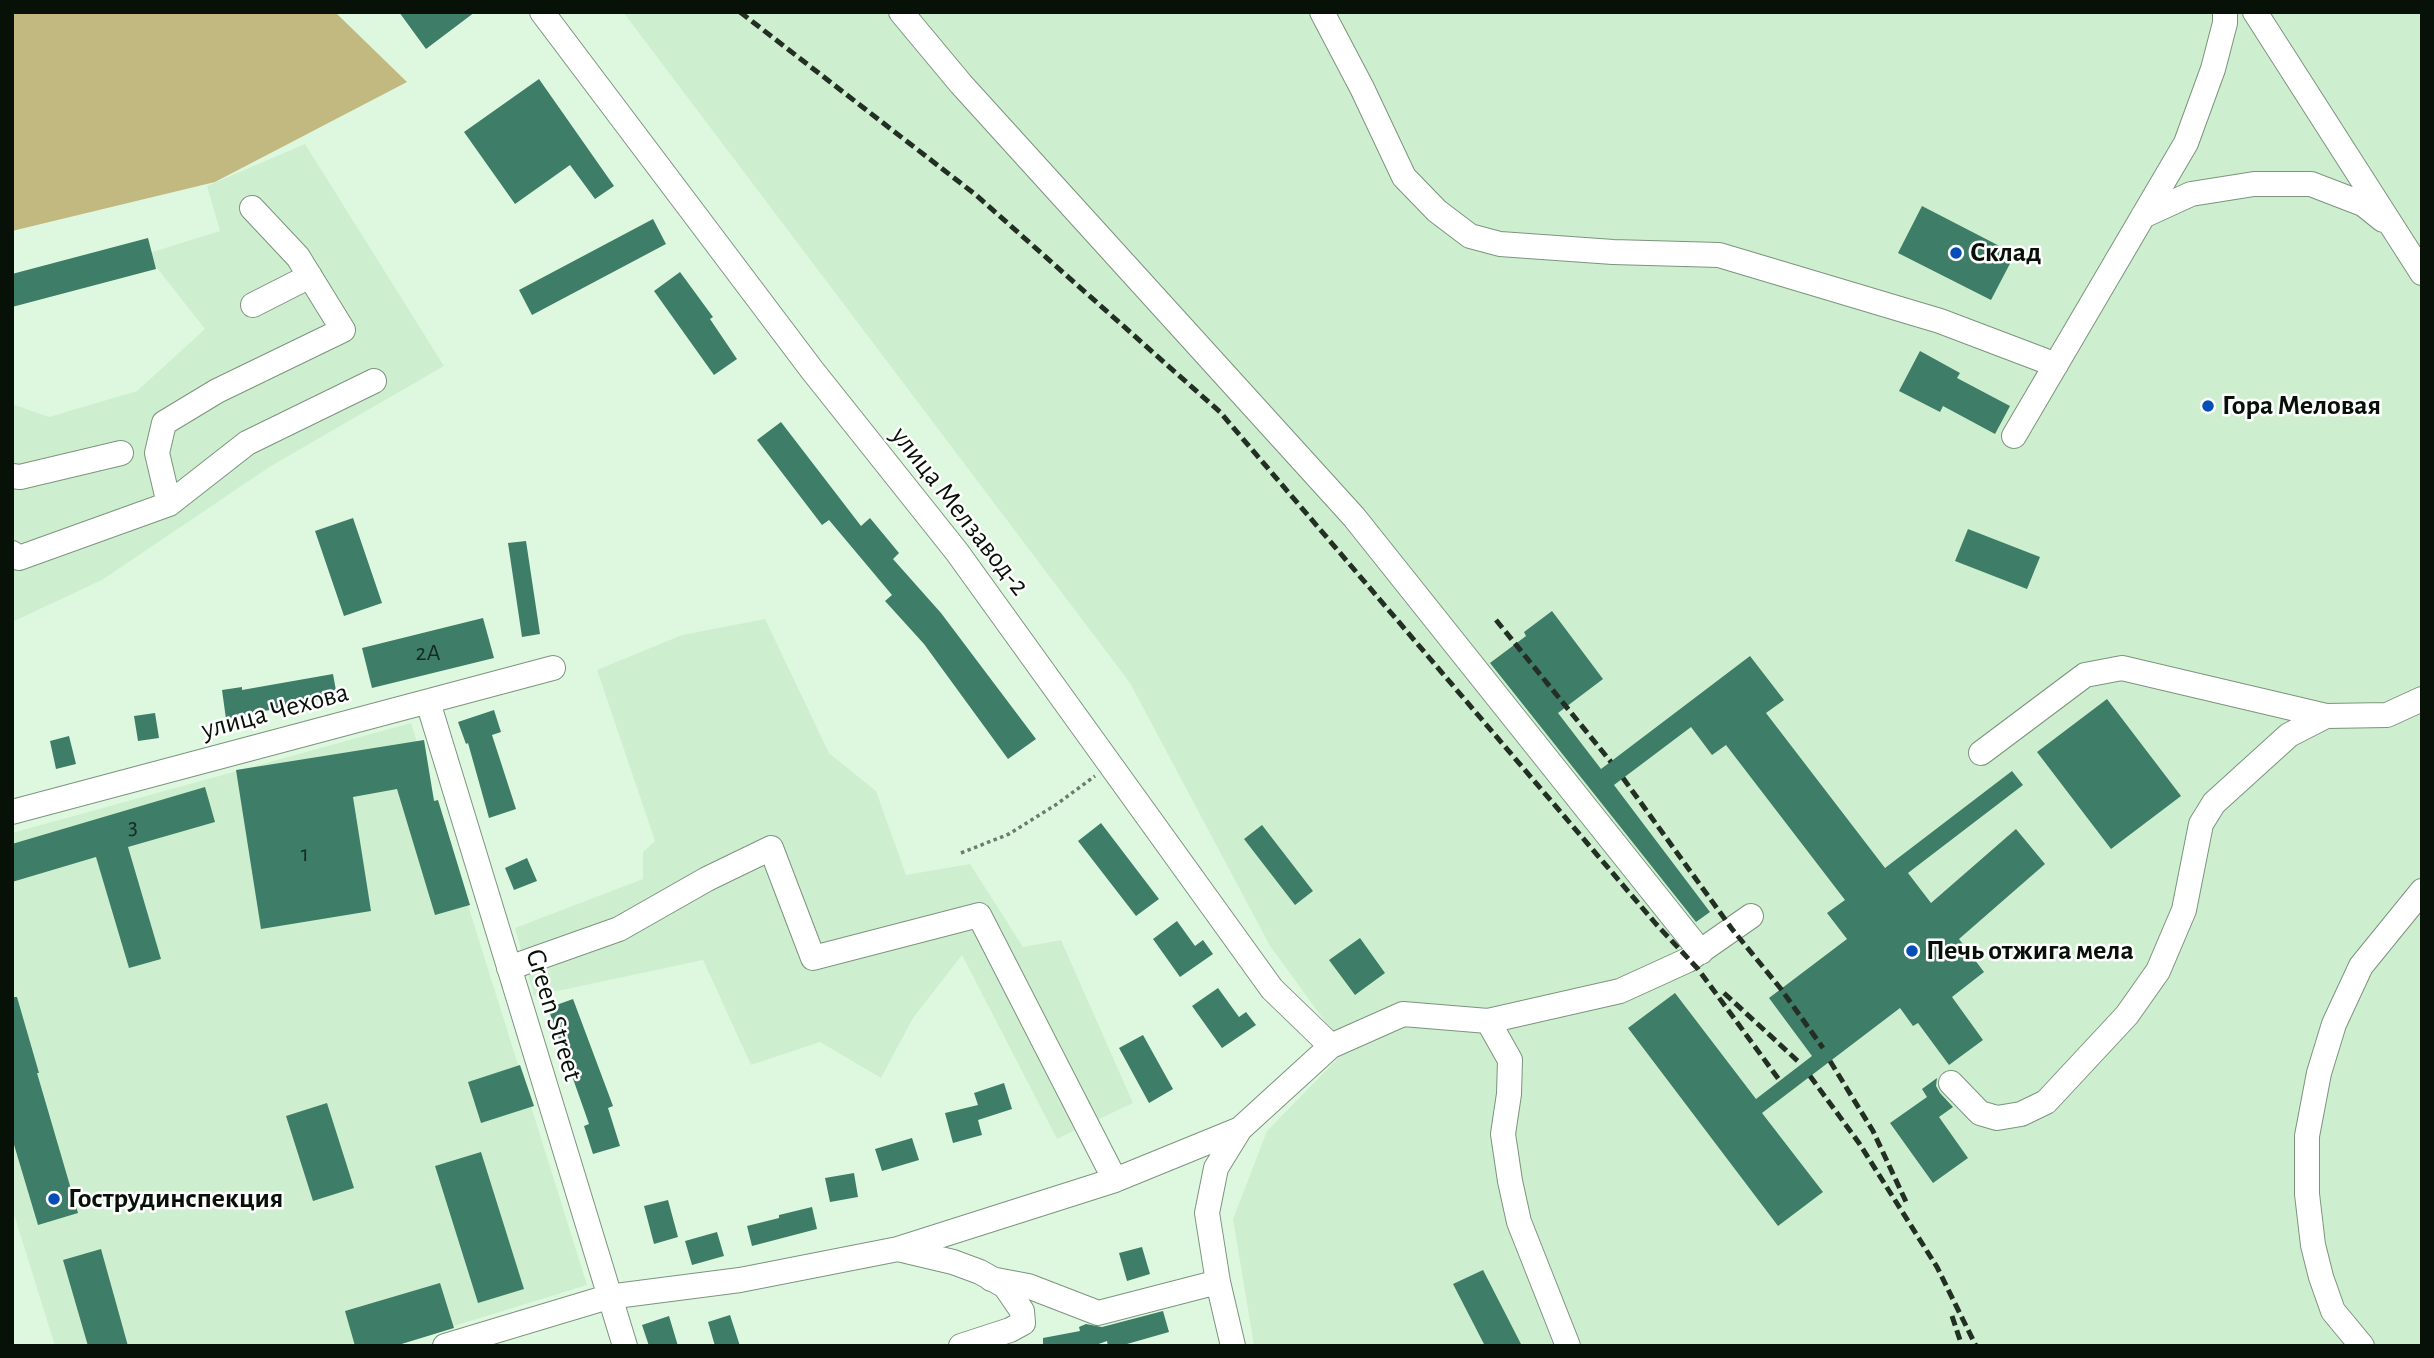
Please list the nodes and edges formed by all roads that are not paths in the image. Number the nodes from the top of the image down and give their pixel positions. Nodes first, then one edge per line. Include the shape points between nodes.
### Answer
1 (542, 12) edge
2 (901, 12) edge
3 (1322, 12) edge
4 (2225, 12) edge
5 (2255, 12) edge
6 (251, 208) dead end
7 (2143, 216) junction
8 (2396, 230) junction
9 (2422, 273) edge
10 (310, 276) junction
11 (253, 305) dead end
12 (2056, 365) junction
13 (374, 381) dead end
14 (2014, 436) dead end
15 (121, 453) dead end
16 (12, 476) edge
17 (169, 504) junction
18 (12, 554) edge
19 (553, 668) dead end
20 (2422, 699) edge
21 (428, 702) junction
22 (2326, 716) junction
23 (1981, 753) dead end
24 (12, 812) edge
25 (2422, 891) edge
26 (1751, 916) dead end
27 (1701, 952) junction
28 (509, 968) junction
29 (1488, 1021) junction
30 (1331, 1046) junction
31 (1951, 1083) dead end
32 (1240, 1129) junction
33 (1115, 1181) junction
34 (898, 1250) junction
35 (991, 1279) junction
36 (1218, 1282) junction
37 (608, 1297) junction
38 (445, 1346) edge
39 (625, 1346) edge
40 (961, 1346) edge
41 (1233, 1346) edge
42 (1568, 1346) edge
43 (2362, 1346) edge

1 - 30 street, улица Мелзавод-2 via 812,370 957,552 1272,989
2 - 27 street via 1354,517
3 - 12 street via 1404,177 1470,236 1500,244 1719,255 1940,321
4 - 7 street via 2213,69 2186,143
5 - 8 street
6 - 10 street
7 - 8 street via 2191,194 2254,184 2311,184 2363,204
7 - 12 street
8 - 9 street
10 - 11 street
10 - 17 street via 343,330 164,423 157,453
12 - 14 street
13 - 17 street via 247,443
15 - 16 street
17 - 18 street via 19,558
19 - 21 street, улица Чехова
20 - 22 street via 2387,715
21 - 24 street, улица Чехова
21 - 28 street, Green Street
22 - 23 street via 2122,668 2085,675
22 - 31 street via 2289,735 2214,803 2201,824 2184,910 2158,971 2127,1014 2046,1102 2021,1114 1997,1118 1980,1112
25 - 43 street via 2361,966 2334,1024 2307,1136 2306,1194 2312,1245 2333,1311
26 - 27 street
27 - 29 street via 1620,991
28 - 33 street via 619,929 771,848 813,958 979,915
28 - 37 street, Green Street
29 - 30 street via 1403,1014
29 - 42 street via 1510,1060 1503,1134 1519,1222
30 - 32 street
32 - 33 street
32 - 36 street via 1216,1168 1207,1213
33 - 34 street
34 - 35 street via 953,1262
34 - 37 street via 740,1280
35 - 36 street via 1028,1286 1098,1313
35 - 40 street via 1005,1286 1022,1311 1023,1323
36 - 41 street
37 - 38 street
37 - 39 street, Green Street

